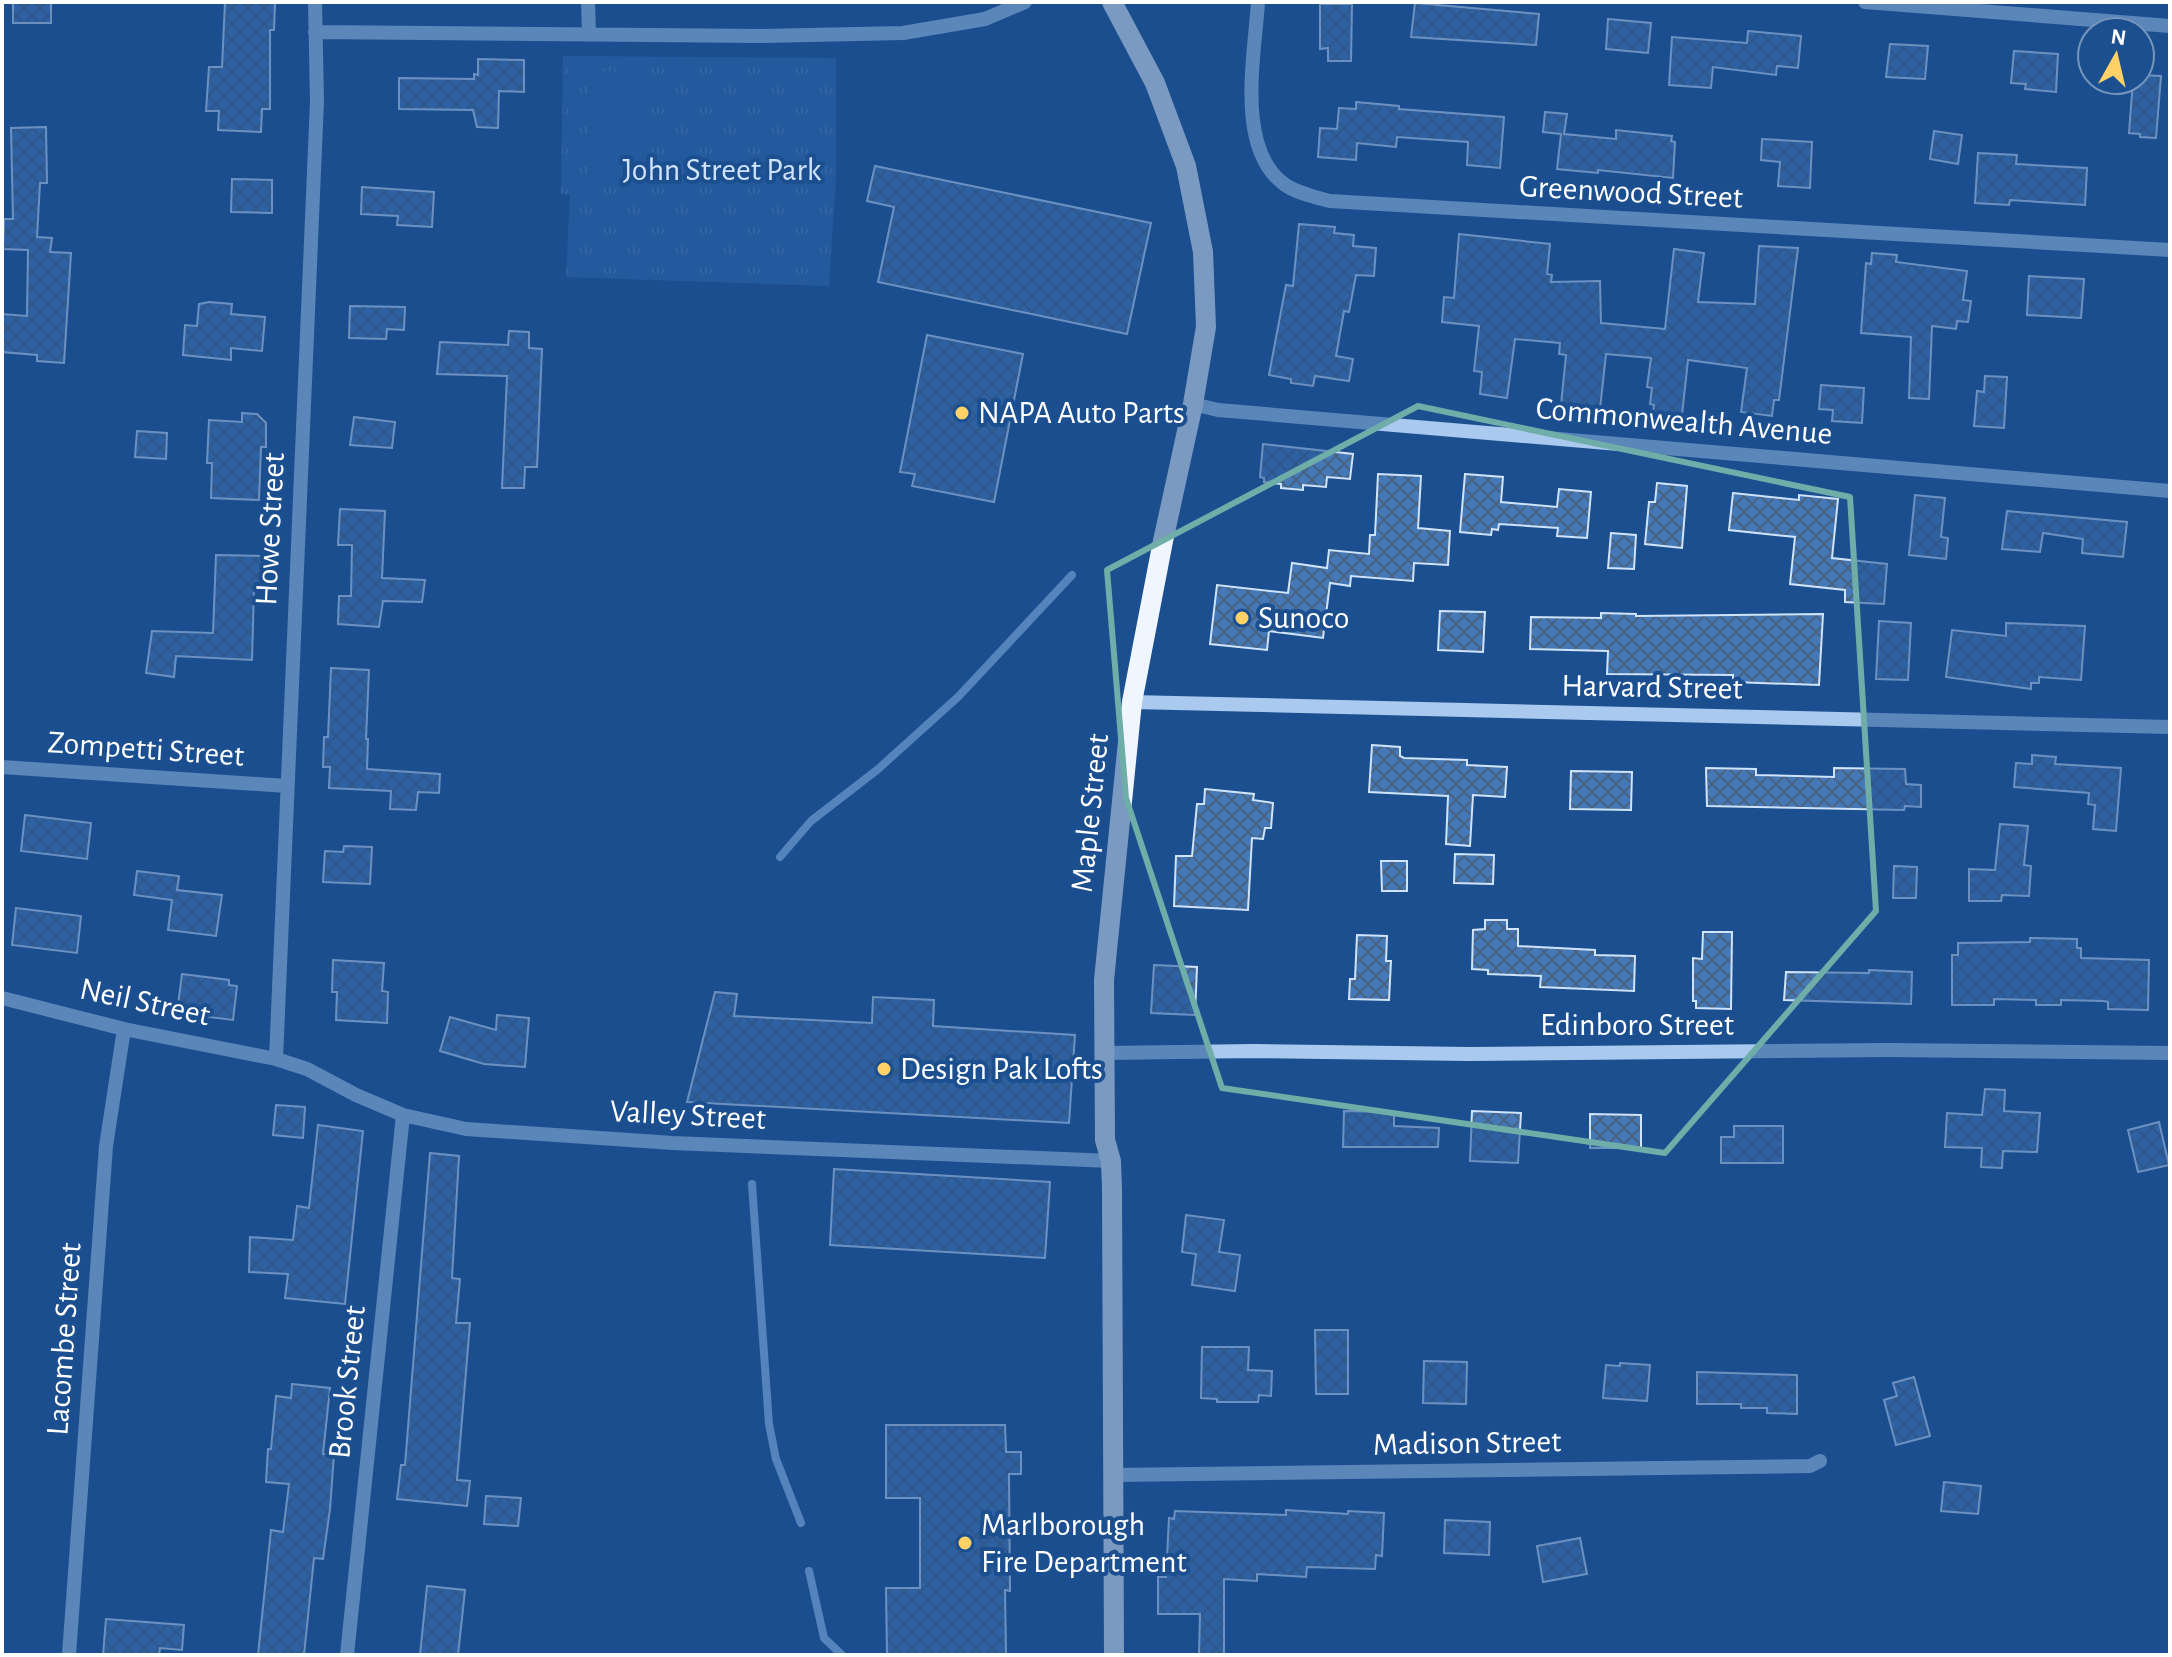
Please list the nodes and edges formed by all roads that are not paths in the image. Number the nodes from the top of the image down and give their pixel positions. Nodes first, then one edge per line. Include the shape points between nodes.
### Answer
1 (315, 2) edge
2 (588, 2) edge
3 (1025, 2) edge
4 (1112, 2) edge
5 (1258, 2) edge
6 (1865, 2) edge
7 (2170, 26) edge
8 (315, 32) junction
9 (589, 34) junction
10 (2170, 250) edge
11 (1193, 404) junction
12 (2170, 491) edge
13 (1132, 702) junction
14 (2170, 727) edge
15 (2, 767) edge
16 (287, 786) junction
17 (2, 998) edge
18 (124, 1029) junction
19 (1105, 1053) junction
20 (2170, 1053) edge
21 (276, 1059) junction
22 (403, 1115) junction
23 (1111, 1161) junction
24 (1820, 1461) dead end
25 (1113, 1475) junction
26 (69, 1655) edge
27 (347, 1655) edge
28 (1114, 1655) edge

1 - 8 street, Howe Street
2 - 9 street
3 - 9 street via 985,19 903,33
4 - 11 main road, Maple Street via 1155,83 1186,166 1199,226 1206,327
5 - 10 street, Greenwood Street via 1252,130 1269,169 1285,185 1330,201
6 - 7 street
8 - 9 street
8 - 16 street, Howe Street via 317,101
11 - 12 street, Commonwealth Avenue
11 - 13 main road, Maple Street
13 - 14 street, Harvard Street
13 - 19 main road, Maple Street via 1104,980
15 - 16 street, Zompetti Street
16 - 21 street, Howe Street
17 - 18 street, Neil Street
18 - 21 street, Neil Street
18 - 26 street, Lacombe Street via 106,1146
19 - 20 street, Edinboro Street
19 - 23 main road, Maple Street via 1105,1140
21 - 22 street, Valley Street
22 - 23 street, Valley Street via 466,1129 661,1143
22 - 27 street, Brook Street
23 - 25 main road, Maple Street
24 - 25 street, Madison Street via 1810,1466
25 - 28 main road, Maple Street

